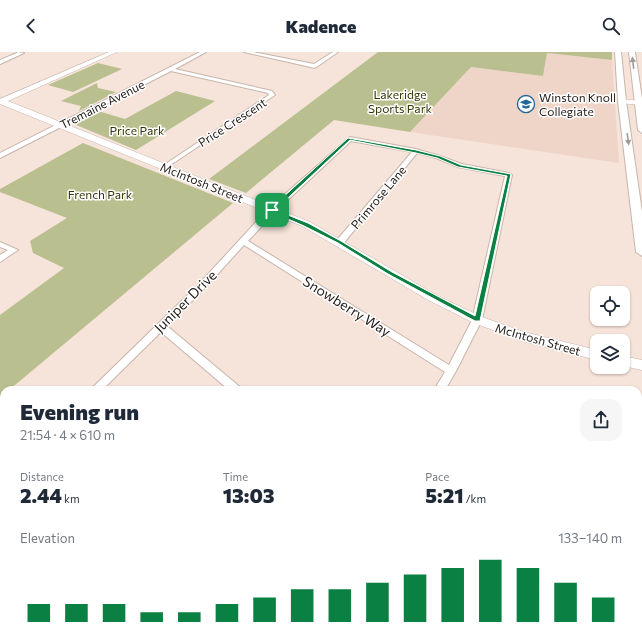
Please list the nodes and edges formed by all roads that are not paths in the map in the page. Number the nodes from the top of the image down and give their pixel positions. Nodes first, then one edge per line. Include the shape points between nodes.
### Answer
1 (19, 52) edge
2 (114, 52) edge
3 (204, 52) edge
4 (246, 52) edge
5 (336, 52) edge
6 (618, 52) edge
7 (632, 52) edge
8 (0, 62) edge
9 (170, 69) junction
10 (622, 101) junction
11 (0, 102) edge
12 (640, 103) edge
13 (59, 126) junction
14 (642, 130) edge
15 (416, 151) junction
16 (0, 156) edge
17 (164, 167) junction
18 (272, 210) junction
19 (243, 241) junction
20 (340, 242) junction
21 (0, 244) edge
22 (642, 252) edge
23 (0, 259) edge
24 (477, 320) junction
25 (160, 326) junction
26 (590, 353) edge
27 (630, 362) edge
28 (642, 365) edge
29 (451, 372) junction
30 (99, 386) edge
31 (231, 386) edge
32 (442, 386) edge

1 - 8 street via 22,53
2 - 11 street
3 - 9 street, Tremaine Avenue
4 - 5 street via 315,66
6 - 10 main road
12 -> 7 main road
9 - 13 street, Tremaine Avenue
9 - 17 street, Price Crescent via 270,92 272,95
10 - 12 street
10 -> 22 main road
11 - 13 street, McIntosh Street
12 - 14 main road
13 - 16 street, Tremaine Avenue
13 - 17 street, McIntosh Street
15 - 18 street, Juniper Drive via 350,139
15 - 20 street, Primrose Lane
15 - 24 street via 460,166 509,175
17 - 18 street, McIntosh Street
18 - 19 street, Juniper Drive
18 - 20 street, McIntosh Street
19 - 25 street, Juniper Drive via 201,287
19 - 29 street, Snowberry Way
20 - 24 street, McIntosh Street via 390,273
21 - 23 street via 14,250
24 - 26 street, McIntosh Street via 522,337
24 - 29 street
25 - 30 street, Juniper Drive
25 - 31 street
27 - 28 street
29 - 32 street

